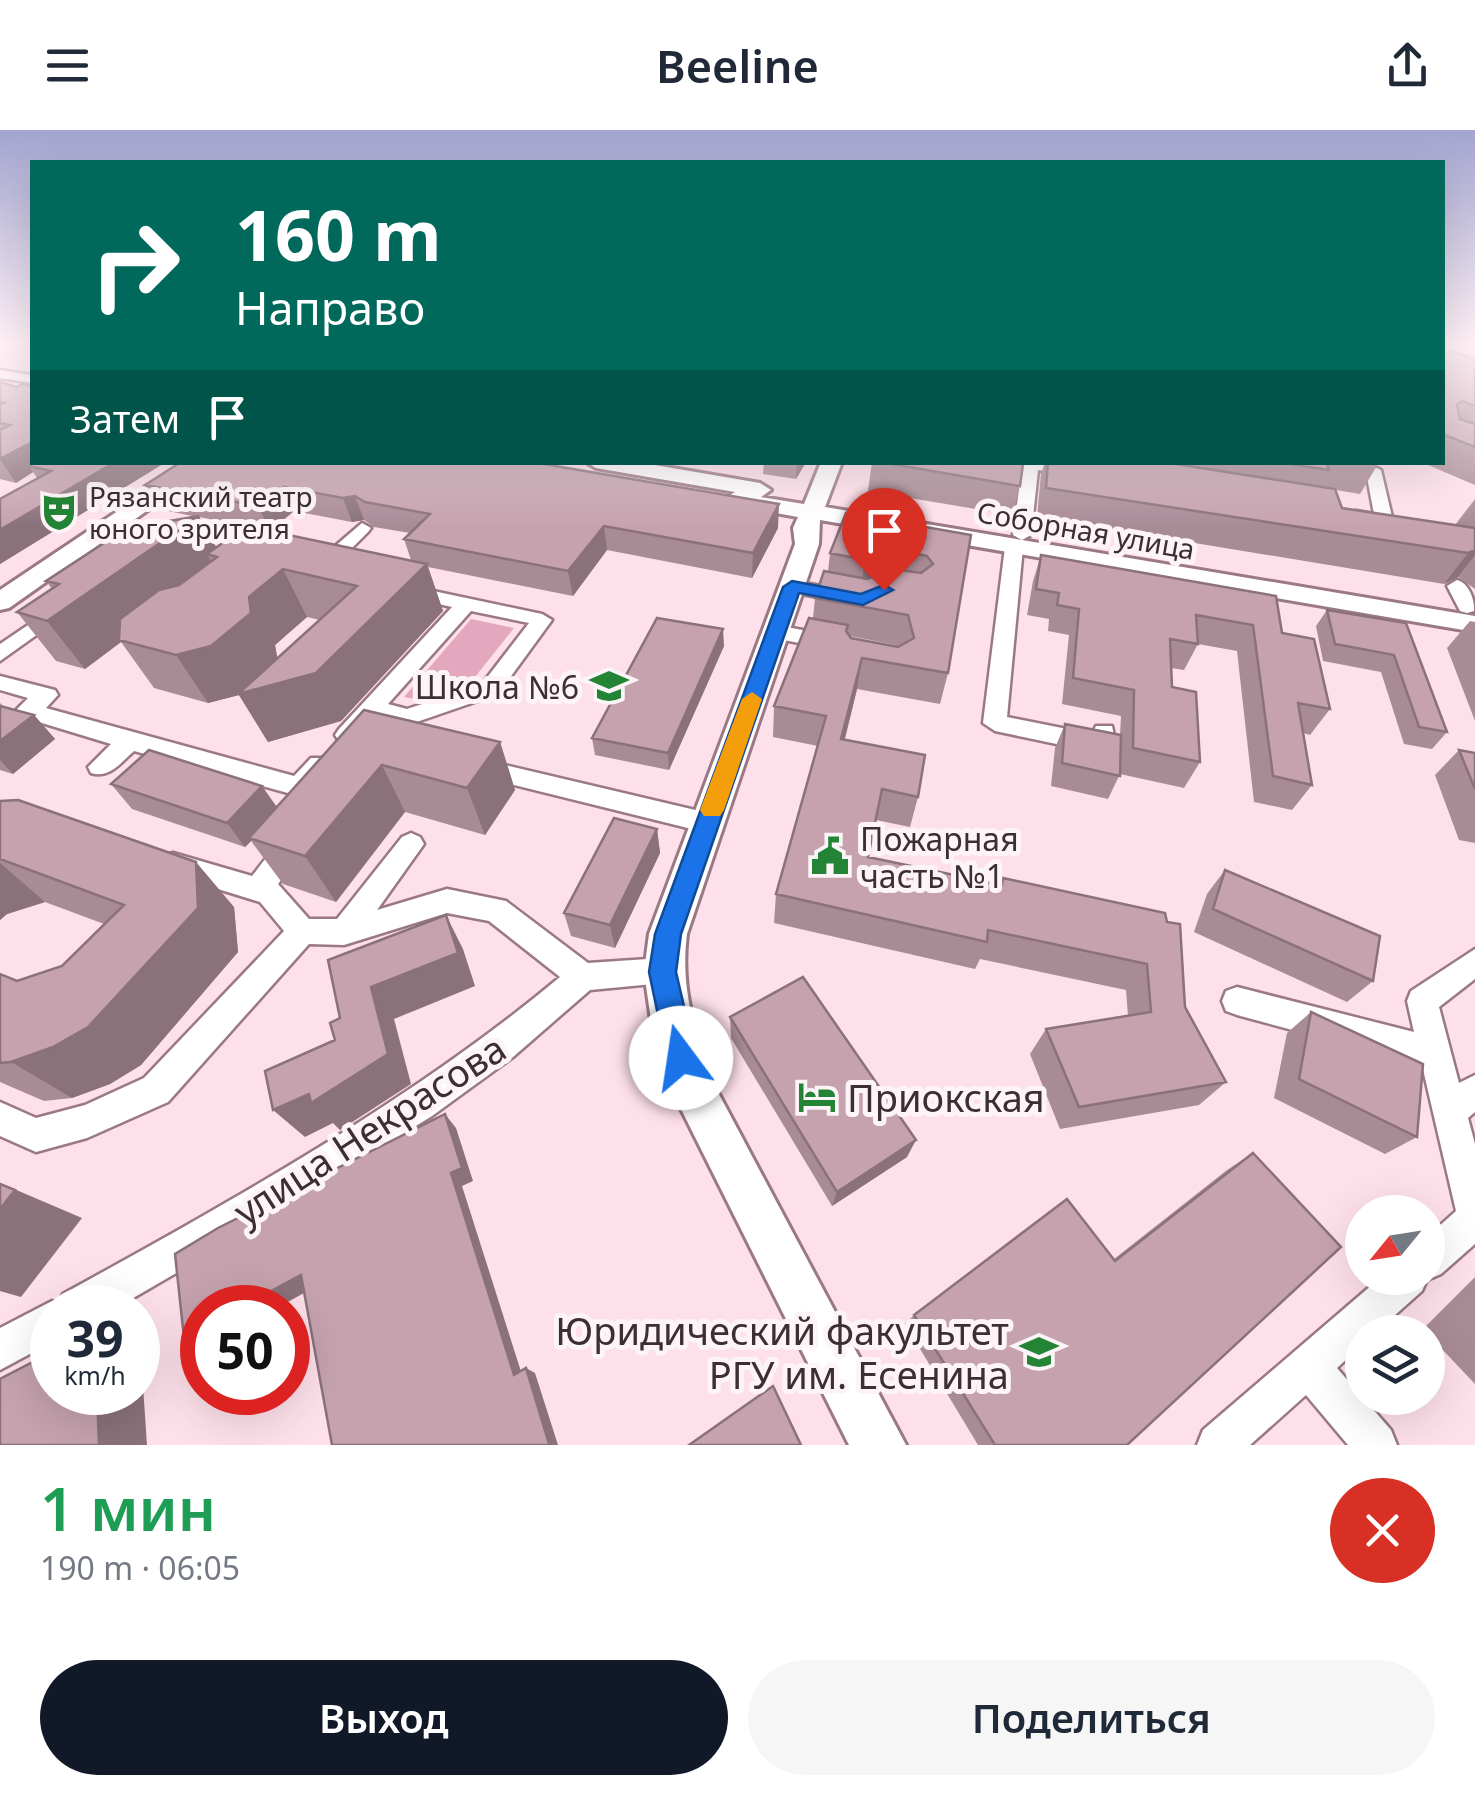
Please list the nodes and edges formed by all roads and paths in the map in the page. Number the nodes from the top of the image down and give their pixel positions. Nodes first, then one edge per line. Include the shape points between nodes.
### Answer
1 (202, 465) edge
2 (610, 465) edge
3 (831, 465) edge
4 (850, 465) edge
5 (1026, 465) edge
6 (1032, 465) edge
7 (1356, 465) edge
8 (566, 472) edge
9 (1086, 474) edge
10 (823, 509) junction
11 (1338, 513) edge
12 (362, 528) dead end
13 (1018, 541) junction
14 (316, 573) edge
15 (792, 587) junction
16 (391, 589) edge
17 (874, 595) edge
18 (76, 596) edge
19 (0, 602) edge
20 (466, 604) junction
21 (1468, 606) edge
22 (776, 632) junction
23 (854, 647) edge
24 (0, 654) edge
25 (0, 684) edge
26 (372, 708) junction
27 (1104, 732) edge
28 (130, 740) junction
29 (458, 763) edge
30 (100, 767) dead end
31 (708, 822) junction
32 (307, 832) edge
33 (411, 844) dead end
34 (144, 855) edge
35 (258, 890) junction
36 (302, 930) junction
37 (344, 932) junction
38 (1475, 962) edge
39 (663, 972) junction
40 (583, 977) junction
41 (1238, 1001) dead end
42 (1435, 1053) junction
43 (1462, 1101) edge
44 (0, 1119) edge
45 (1475, 1216) edge
46 (1445, 1245) edge
47 (118, 1285) edge
48 (1389, 1295) edge
49 (30, 1333) edge
50 (0, 1350) edge
51 (1308, 1366) junction
52 (878, 1445) edge
53 (1218, 1445) edge
54 (1376, 1445) edge

1 - 19 main road
2 - 10 main road, Соборная улица
3 - 10 main road
4 - 10 main road
5 - 13 street
6 - 9 street
7 - 11 street via 1375,474 1384,520
8 - 10 main road, Соборная улица
10 - 13 main road, Соборная улица
10 - 15 main road via 822,532 807,544
12 - 14 street
13 - 21 main road, Соборная улица
13 - 27 street via 995,723 1104,744
15 - 17 street via 863,600
15 - 22 main road
16 - 20 street
18 - 24 street
20 - 26 street
20 - 26 street via 542,620 490,690 408,717
22 - 23 street
22 - 31 main road
25 - 28 street via 47,695 28,710
26 - 28 street via 299,787
28 - 30 street
29 - 31 street
31 - 39 main road via 668,934
32 - 35 street
33 - 37 street
34 - 35 street
35 - 36 street
36 - 37 street
36 - 44 street via 156,1090 87,1122 36,1135
37 - 40 street via 448,901 496,910
38 - 42 street via 1422,1001
39 - 40 street
39 - 52 main road via 670,1020 695,1093
40 - 47 street, улица Некрасова via 420,1104
41 - 42 street
42 - 43 street
43 - 45 street
45 - 46 street
48 - 51 street
49 - 50 street
51 - 53 street
51 - 54 street

